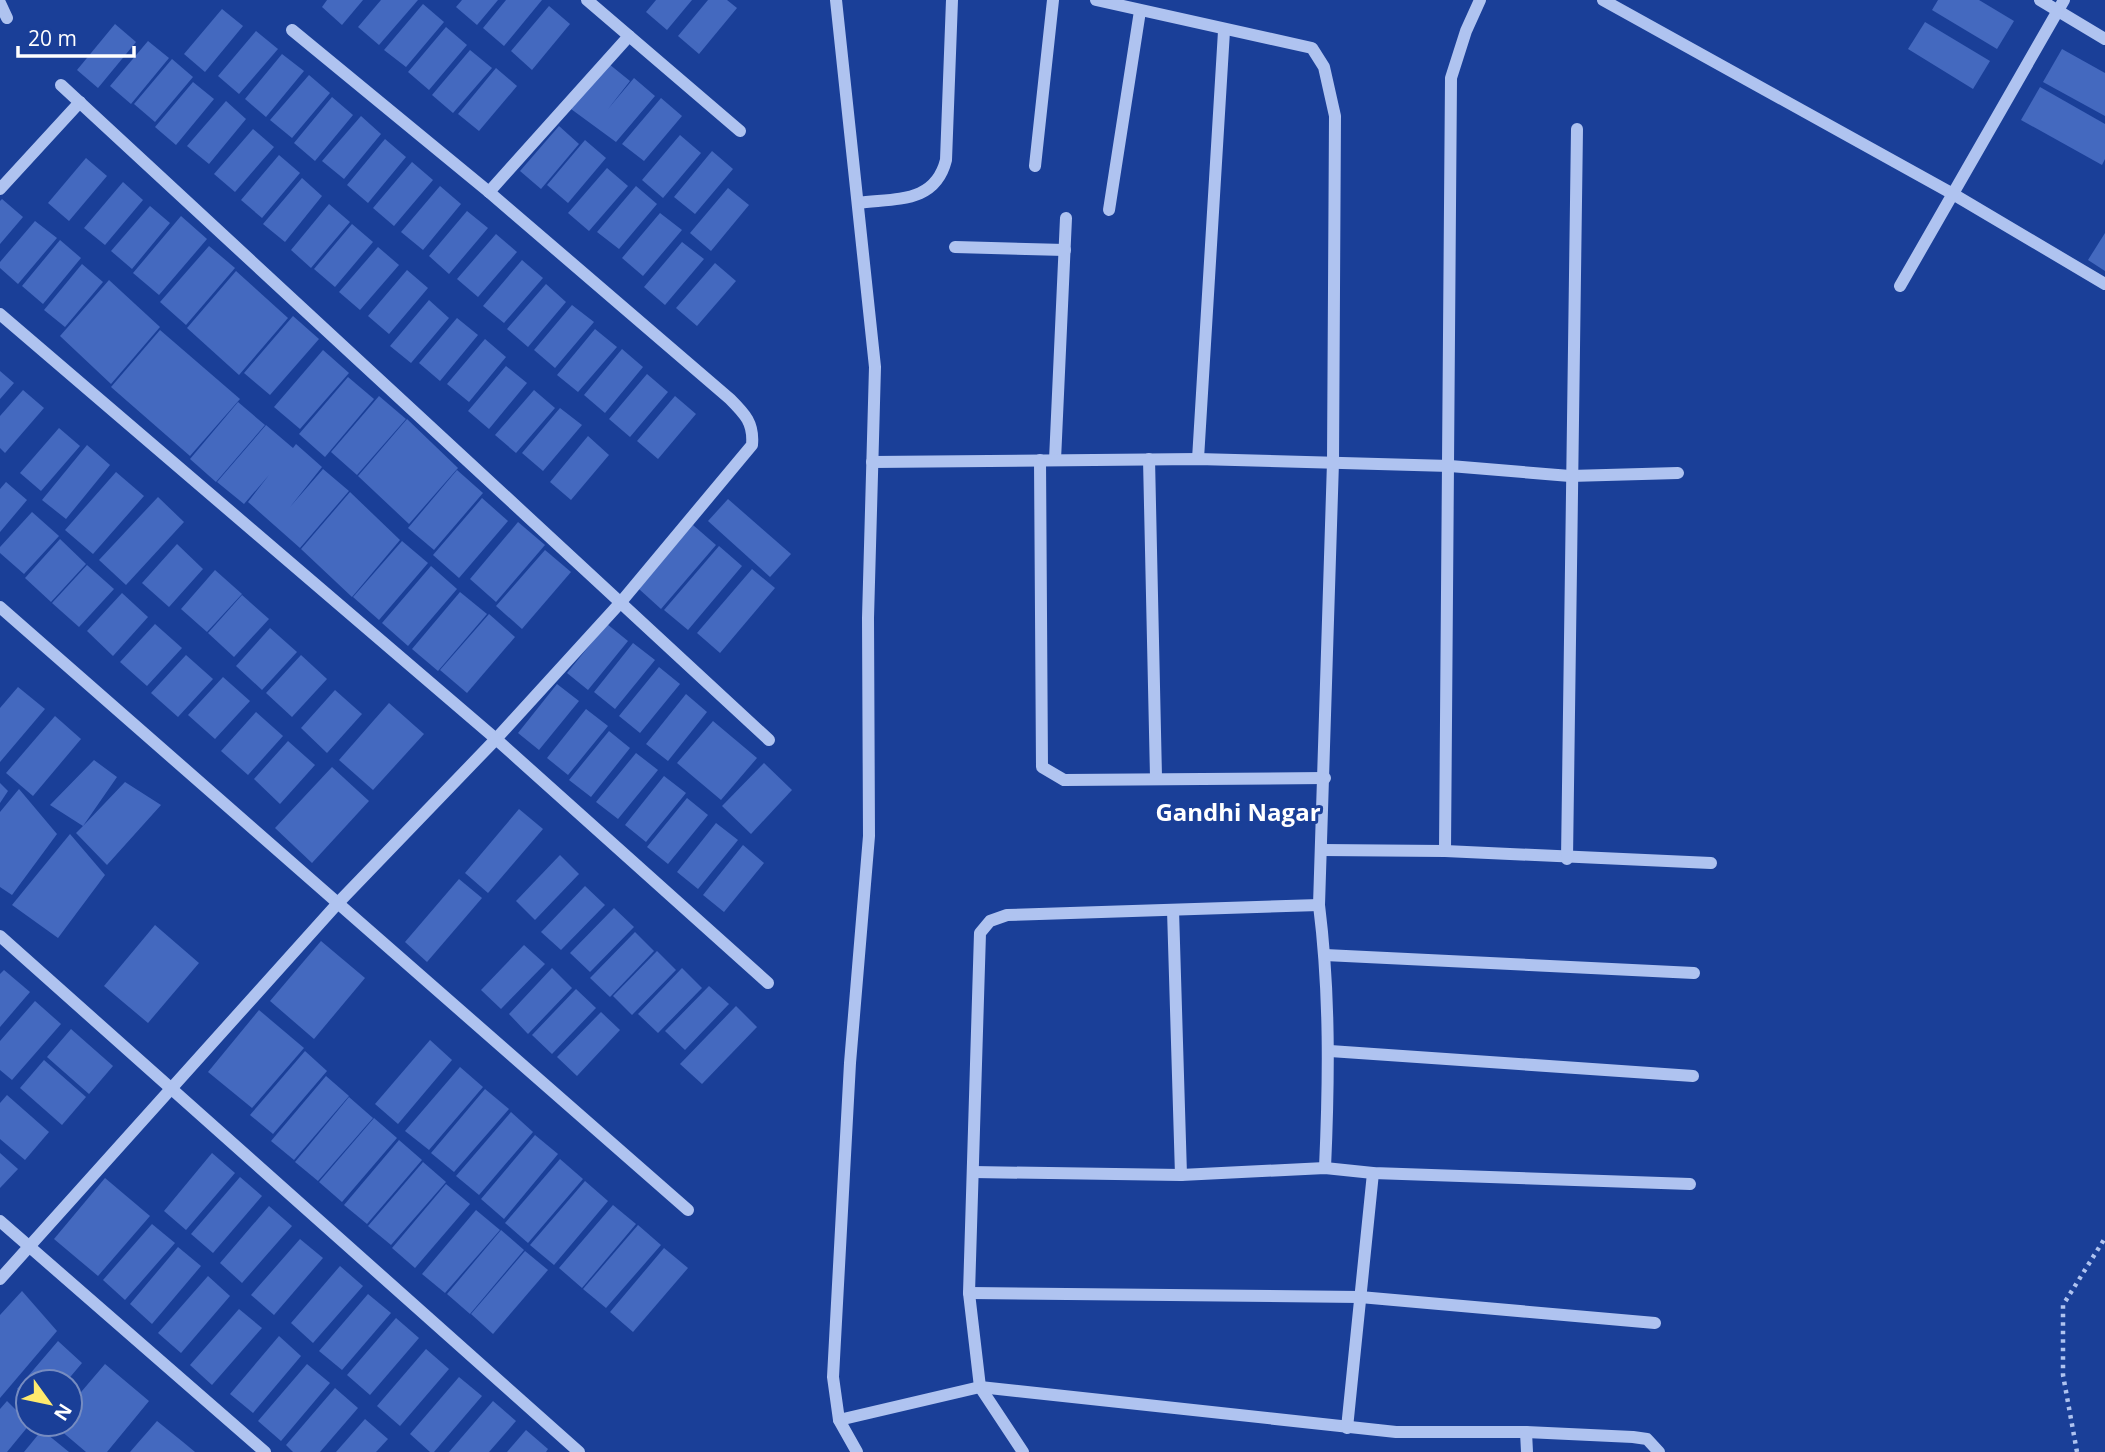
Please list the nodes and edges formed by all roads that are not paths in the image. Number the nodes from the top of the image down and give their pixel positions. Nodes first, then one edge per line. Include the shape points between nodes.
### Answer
1 (587, 0) edge
2 (836, 0) edge
3 (952, 0) edge
4 (1053, 0) edge
5 (1096, 0) edge
6 (1480, 0) edge
7 (1603, 0) edge
8 (2040, 0) edge
9 (0, 3) edge
10 (2061, 5) edge
11 (1140, 11) junction
12 (7, 18) dead end
13 (292, 30) dead end
14 (1224, 31) junction
15 (629, 36) junction
16 (2105, 39) edge
17 (61, 85) dead end
18 (80, 102) junction
19 (1577, 129) dead end
20 (740, 131) dead end
21 (1035, 166) dead end
22 (0, 188) edge
23 (489, 192) junction
24 (1952, 194) junction
25 (858, 203) junction
26 (1109, 210) dead end
27 (1066, 218) dead end
28 (955, 247) dead end
29 (1065, 250) junction
30 (2105, 284) edge
31 (1900, 286) dead end
32 (0, 314) edge
33 (1149, 459) junction
34 (1198, 459) junction
35 (1040, 460) junction
36 (1055, 460) junction
37 (872, 462) junction
38 (1333, 462) junction
39 (1450, 466) junction
40 (1678, 472) dead end
41 (1570, 476) junction
42 (621, 602) junction
43 (0, 607) edge
44 (496, 739) junction
45 (769, 740) dead end
46 (1156, 777) junction
47 (1325, 778) junction
48 (1322, 850) junction
49 (1445, 851) junction
50 (1567, 859) junction
51 (1712, 863) dead end
52 (338, 903) junction
53 (1319, 905) junction
54 (1173, 910) junction
55 (0, 936) edge
56 (1325, 955) junction
57 (1694, 973) dead end
58 (768, 984) dead end
59 (1330, 1051) junction
60 (1693, 1076) dead end
61 (171, 1088) junction
62 (1325, 1168) junction
63 (973, 1172) junction
64 (1373, 1173) junction
65 (1181, 1175) junction
66 (1690, 1184) dead end
67 (688, 1210) dead end
68 (0, 1221) edge
69 (30, 1248) junction
70 (0, 1279) edge
71 (970, 1293) junction
72 (1360, 1297) junction
73 (1655, 1324) dead end
74 (980, 1387) junction
75 (839, 1420) junction
76 (1347, 1428) junction
77 (1526, 1432) junction
78 (265, 1452) edge
79 (579, 1452) edge
80 (856, 1452) edge
81 (1023, 1452) edge
82 (1527, 1452) edge
83 (1659, 1452) edge

1 - 15 street
2 - 25 street
3 - 25 street via 942,176 922,194
4 - 21 street
5 - 11 street
6 - 39 street via 1451,78
7 - 24 street
8 - 10 street
9 - 12 street
10 - 16 street
10 - 24 street
11 - 14 street
11 - 26 street
13 - 23 street
14 - 34 street
14 - 38 street via 1312,48 1324,67 1335,116
15 - 20 street
15 - 23 street
17 - 18 street
18 - 22 street
18 - 42 street
19 - 41 street
23 - 42 street via 730,399 751,425 752,445
24 - 30 street
24 - 31 street
25 - 37 street via 875,368
27 - 29 street
28 - 29 street
29 - 36 street
32 - 44 street
33 - 34 street
33 - 36 street
33 - 46 street
34 - 38 street
35 - 36 street
35 - 37 street
35 - 46 street via 1042,767 1064,780
37 - 75 street via 869,836 850,1063 833,1377
38 - 39 street
38 - 47 street
39 - 41 street
39 - 49 street
40 - 41 street
41 - 50 street
42 - 44 street
42 - 45 street
43 - 52 street
44 - 52 street
44 - 58 street
46 - 47 street
47 - 48 street
48 - 49 street
48 - 53 street
49 - 50 street
50 - 51 street
52 - 61 street
52 - 67 street
53 - 54 street
53 - 56 street
54 - 63 street via 1007,915 990,921 980,933
54 - 65 street
55 - 61 street
56 - 57 street
56 - 59 street
59 - 60 street
59 - 62 street
61 - 69 street
61 - 79 street
62 - 64 street
62 - 65 street
63 - 65 street
63 - 71 street
64 - 66 street
64 - 72 street
68 - 69 street
69 - 70 street
69 - 78 street
71 - 72 street
71 - 74 street
72 - 73 street
72 - 76 street
74 - 75 street
74 - 76 street
74 - 81 street
75 - 80 street
76 - 77 street
77 - 82 street
77 - 83 street via 1647,1439

